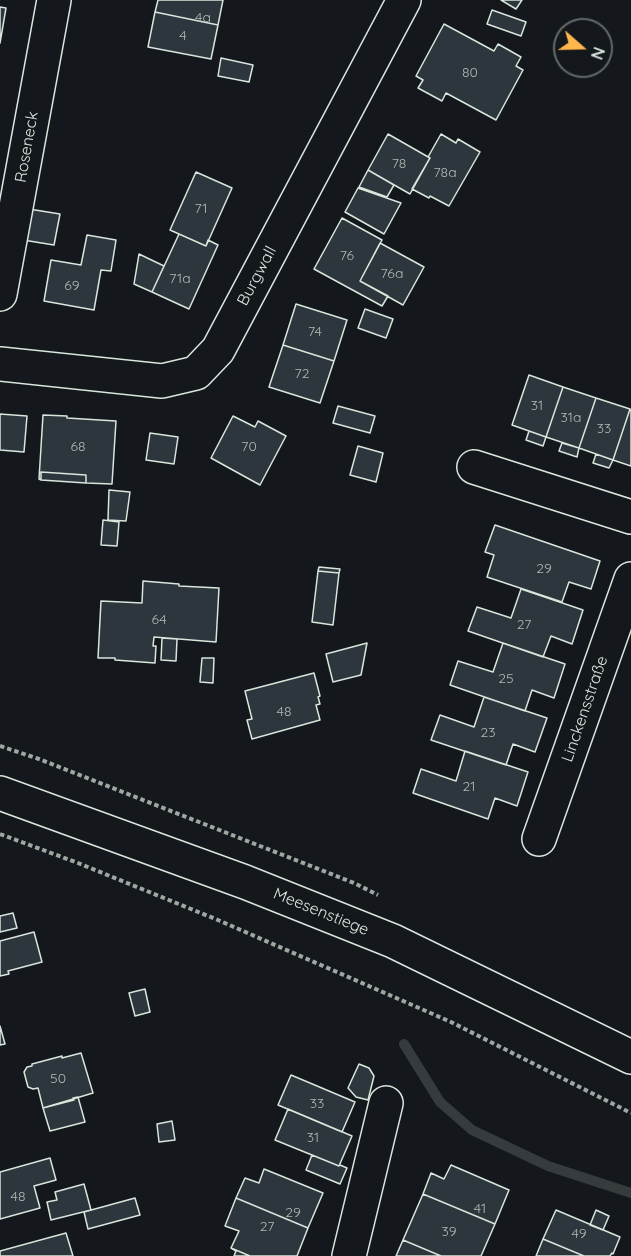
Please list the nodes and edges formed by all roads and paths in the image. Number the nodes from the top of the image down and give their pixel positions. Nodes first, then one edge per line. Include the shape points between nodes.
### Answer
1 (54, 0) edge
2 (404, 0) edge
3 (0, 294) edge
4 (0, 364) edge
5 (474, 468) dead end
6 (631, 517) edge
7 (631, 579) edge
8 (0, 793) edge
9 (0, 834) edge
10 (539, 839) dead end
11 (631, 1057) edge
12 (386, 1103) dead end
13 (631, 1113) edge
14 (349, 1256) edge

1 - 3 street, Roseneck
2 - 4 street, Burgwall via 218,350 196,373 162,381
5 - 6 street
7 - 10 street, Linckensstraße
8 - 11 street, Meesenstiege via 245,882 393,941
9 - 13 path via 218,920 451,1022
12 - 14 street

